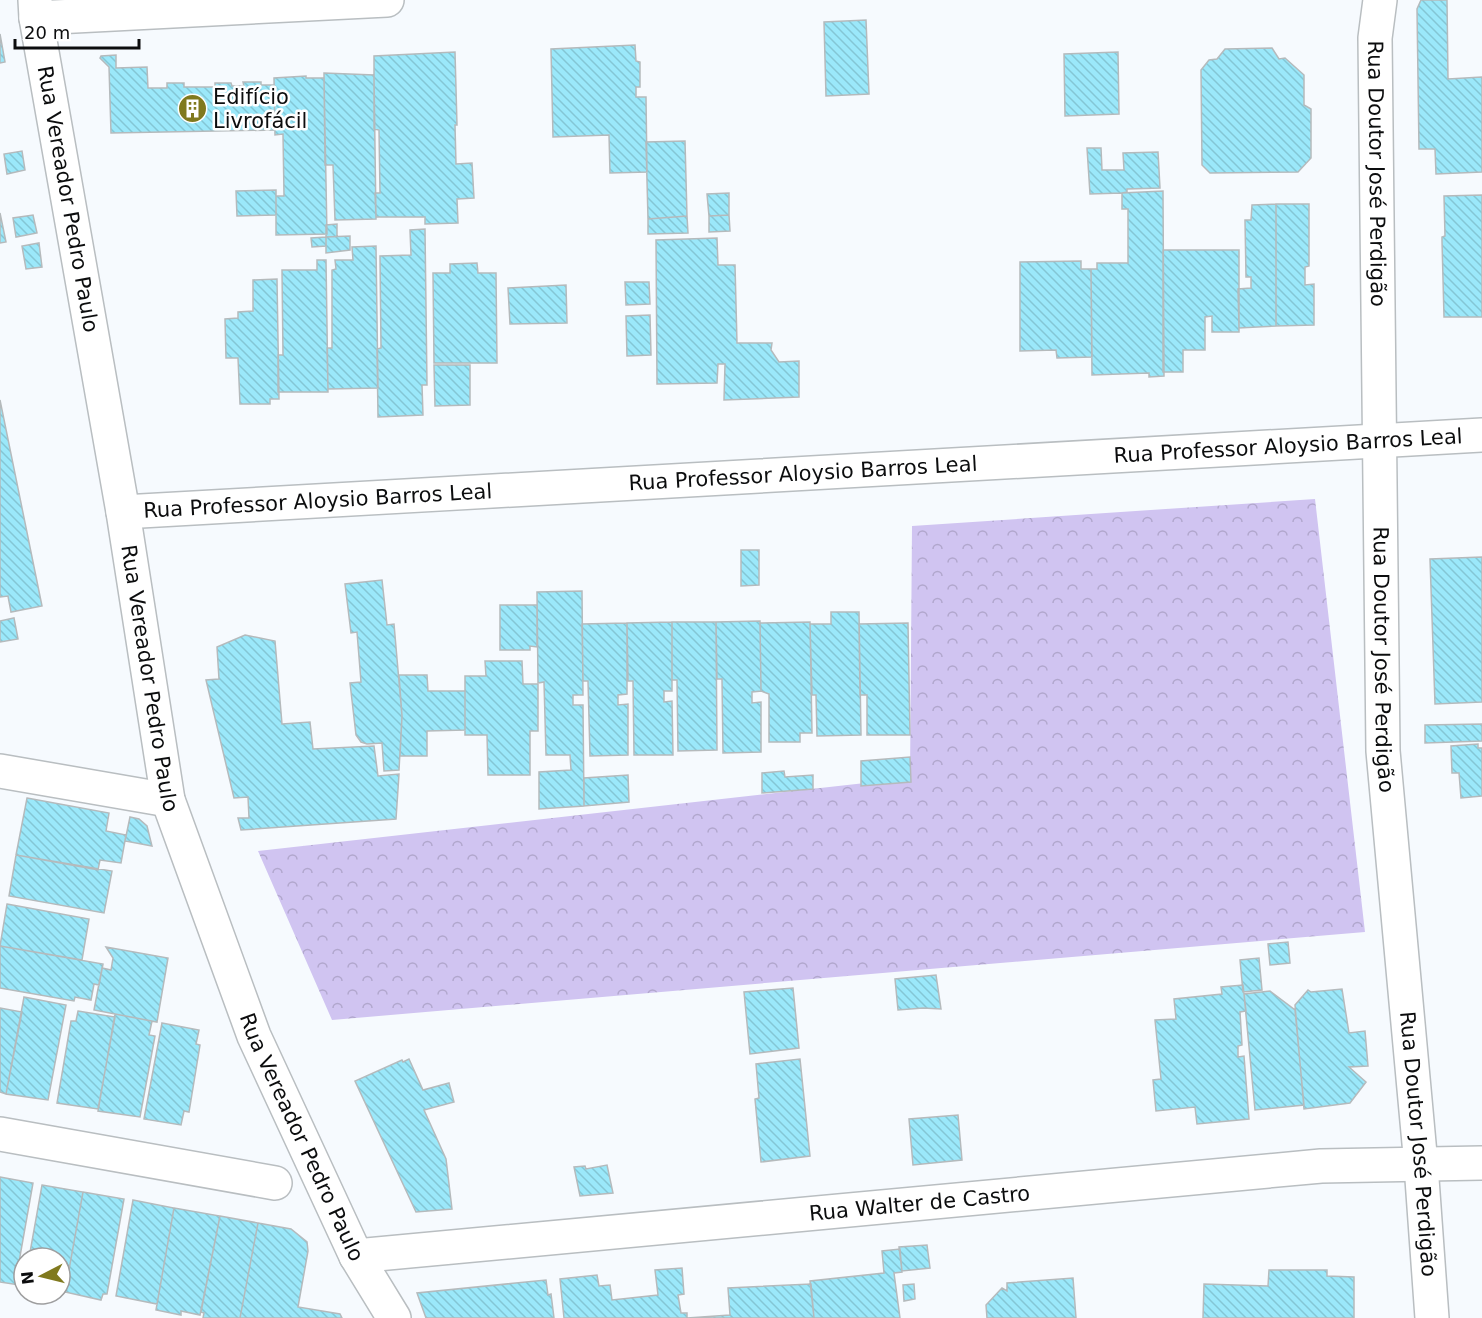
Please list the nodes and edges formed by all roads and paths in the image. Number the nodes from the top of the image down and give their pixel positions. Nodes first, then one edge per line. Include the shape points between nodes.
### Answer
1 (387, 0) edge
2 (1380, 0) edge
3 (36, 9) edge
4 (1482, 435) edge
5 (1378, 441) junction
6 (123, 512) junction
7 (0, 771) edge
8 (168, 800) junction
9 (0, 1134) edge
10 (1482, 1163) edge
11 (1421, 1165) junction
12 (275, 1183) dead end
13 (356, 1257) junction
14 (394, 1318) edge
15 (1432, 1318) edge

1 - 3 street
2 - 5 street, Rua Doutor José Perdigão via 1375,38
3 - 6 street, Rua Vereador Pedro Paulo
4 - 5 street, Rua Professor Aloysio Barros Leal
5 - 6 street, Rua Professor Aloysio Barros Leal
5 - 11 street, Rua Doutor José Perdigão via 1383,751
6 - 8 street, Rua Vereador Pedro Paulo
7 - 8 street
8 - 13 street, Rua Vereador Pedro Paulo via 254,1036
9 - 12 street
10 - 11 street, Rua Walter de Castro
11 - 13 street, Rua Walter de Castro via 1321,1166
11 - 15 street, Rua Doutor José Perdigão
13 - 14 street, Rua Vereador Pedro Paulo

